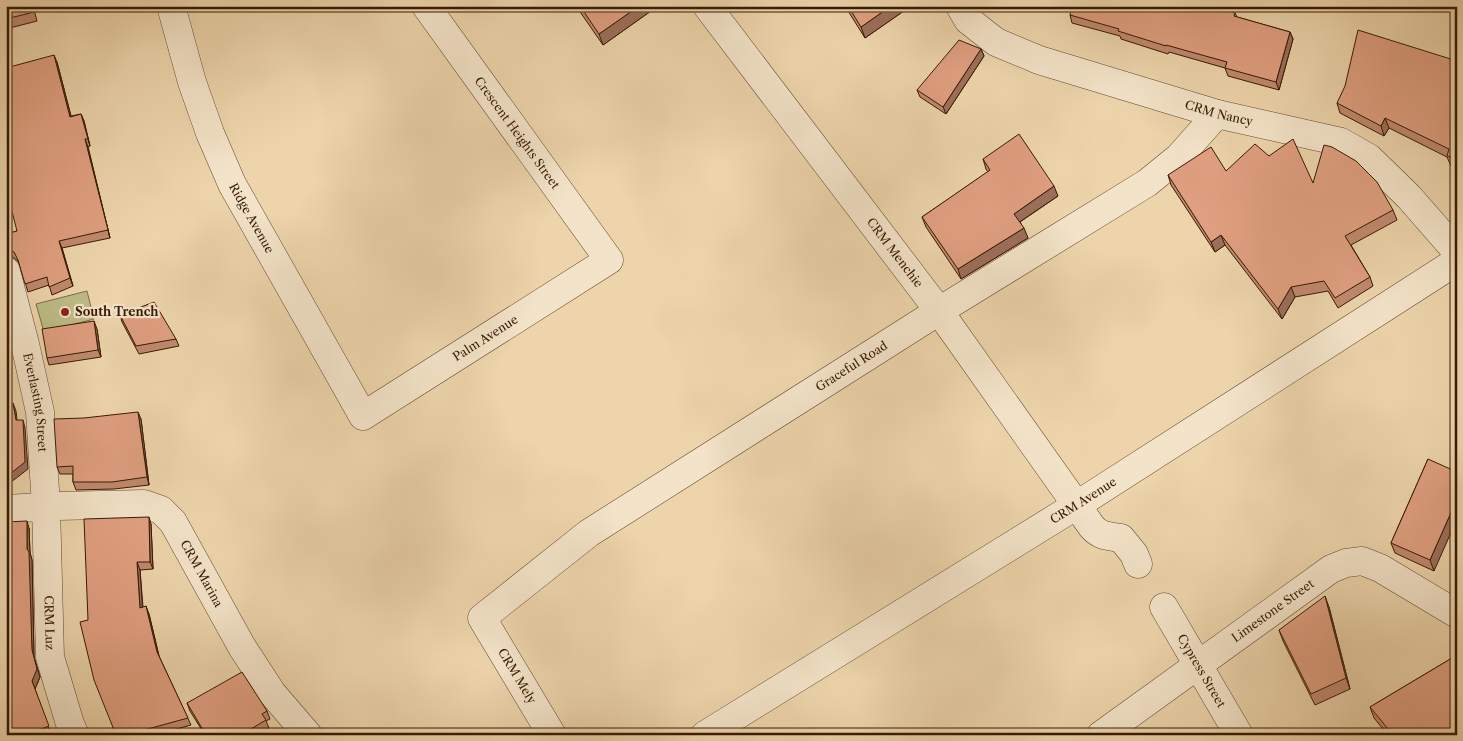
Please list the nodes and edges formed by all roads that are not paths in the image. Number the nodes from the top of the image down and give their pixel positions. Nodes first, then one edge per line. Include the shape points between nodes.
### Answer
1 (171, 6) edge
2 (426, 6) edge
3 (707, 6) edge
4 (960, 6) edge
5 (1217, 114) junction
6 (1457, 252) edge
7 (609, 260) joint
8 (1457, 261) edge
9 (6, 271) edge
10 (939, 311) junction
11 (16, 345) edge
12 (363, 416) joint
13 (1076, 505) junction
14 (46, 506) junction
15 (6, 509) edge
16 (1138, 564) dead end
17 (1164, 607) dead end
18 (1457, 614) edge
19 (482, 618) joint
20 (1198, 665) junction
21 (75, 735) edge
22 (308, 735) edge
23 (552, 735) edge
24 (705, 735) edge
25 (1101, 735) edge
26 (1239, 735) edge

1 - 12 street, Ridge Avenue via 192,82 232,184
2 - 7 street, Crescent Heights Street
3 - 10 street, CRM Menchie
4 - 5 street, CRM Nancy via 968,20 996,42 1040,60
5 - 6 street, CRM Nancy via 1341,142 1369,158 1409,197
5 - 10 street, Graceful Road via 1178,156 1147,183
7 - 12 street, Palm Avenue
8 - 13 street, CRM Avenue
9 - 11 street, Everlasting Street
10 - 13 street, CRM Menchie
10 - 19 street, Graceful Road via 589,533
11 - 14 street, Everlasting Street via 40,412
13 - 16 street, CRM Menchie via 1097,533 1121,538
13 - 24 street, CRM Avenue
14 - 15 street, CRM Marina
14 - 21 street, CRM Luz via 50,657
14 - 22 street, CRM Marina via 144,504 161,510 173,522 242,647 272,693
17 - 20 street, Cypress Street
18 - 20 street, Limestone Street via 1380,568 1362,561 1346,563 1331,569
19 - 23 street, CRM Mely
20 - 25 street, Limestone Street
20 - 26 street, Cypress Street

